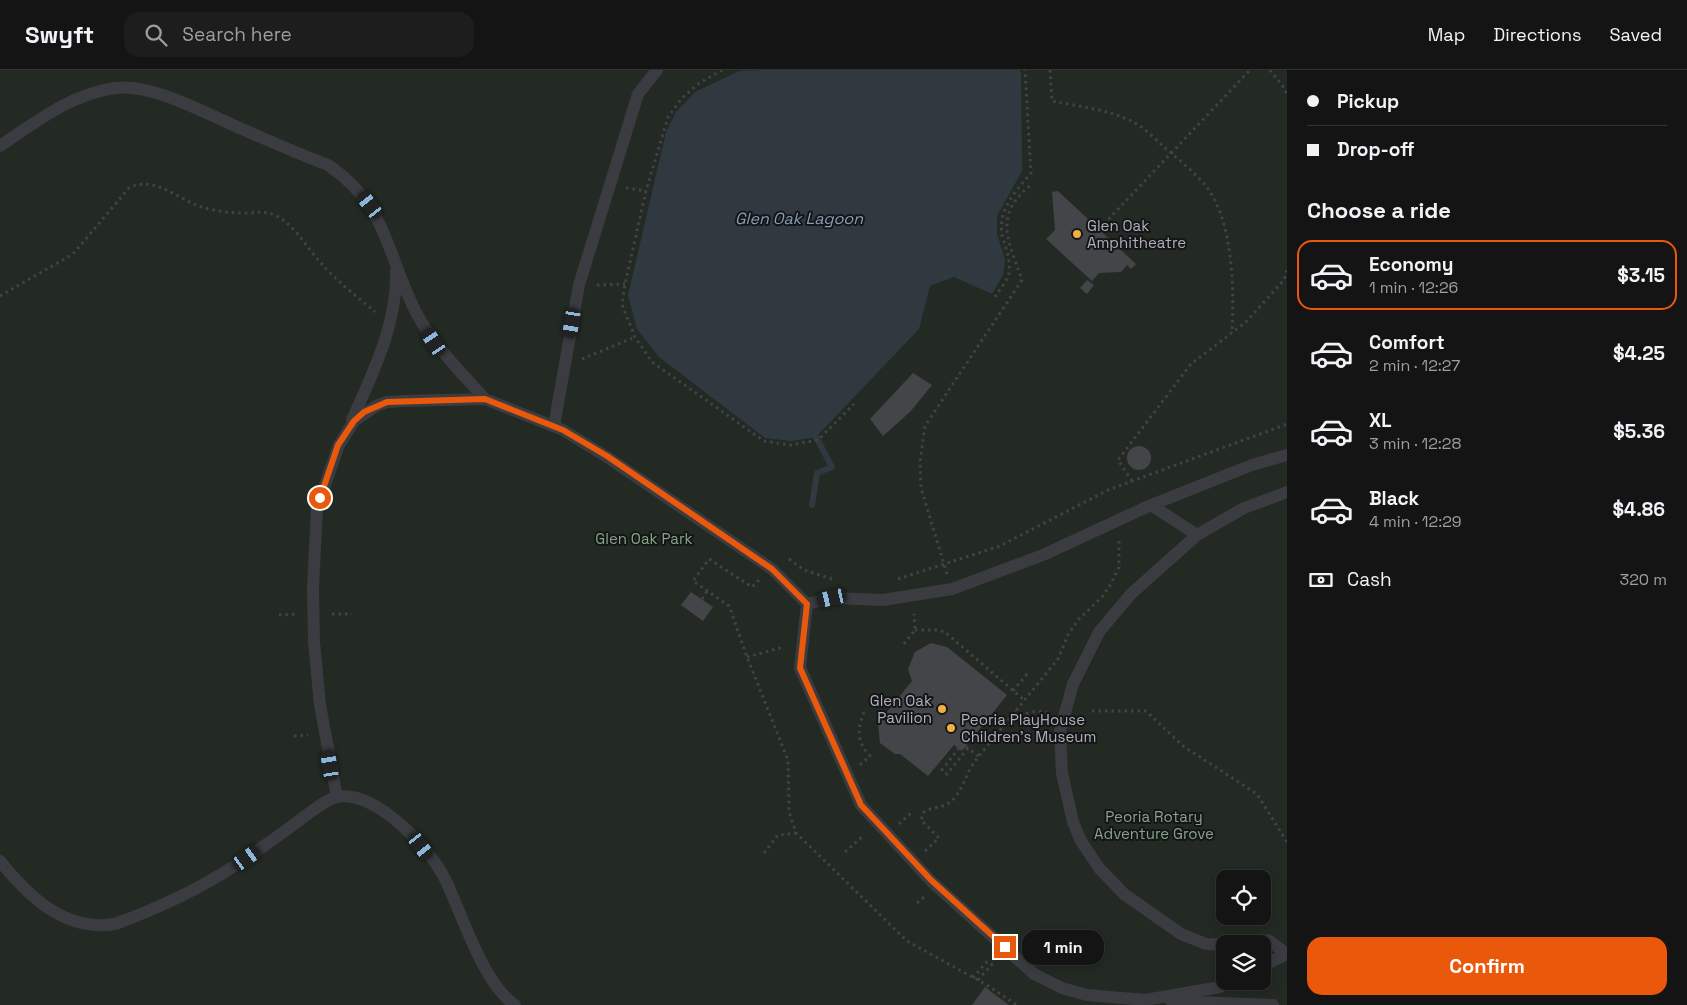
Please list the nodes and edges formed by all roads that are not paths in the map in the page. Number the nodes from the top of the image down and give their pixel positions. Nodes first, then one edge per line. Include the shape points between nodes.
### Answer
1 (657, 70) edge
2 (0, 146) edge
3 (396, 260) junction
4 (485, 399) junction
5 (554, 426) junction
6 (346, 432) junction
7 (1287, 456) edge
8 (1287, 492) edge
9 (1151, 505) junction
10 (1197, 535) junction
11 (807, 604) junction
12 (337, 797) junction
13 (0, 861) edge
14 (1271, 942) edge
15 (1216, 945) edge
16 (1287, 954) edge
17 (1271, 962) edge
18 (1216, 988) edge
19 (1146, 1002) edge
20 (515, 1005) edge
21 (1273, 1005) edge

1 - 5 lane via 638,94 579,285
2 - 3 lane via 58,107 76,99 114,88 128,87 150,92 336,170 370,205
3 - 4 lane via 406,290 426,329
3 - 6 lane via 396,290 389,324 370,380
4 - 5 lane
4 - 6 lane via 387,402 364,412
5 - 11 lane via 607,456 772,569
6 - 12 lane via 317,508 313,588 320,705
7 - 9 lane via 1252,465
8 - 10 lane via 1244,508
9 - 10 lane
9 - 11 lane via 1043,554 952,589 883,600 832,598
10 - 15 lane via 1131,594 1099,632 1073,684 1060,731 1062,773 1073,822 1099,868 1124,894 1181,934
11 - 19 lane via 800,668 861,805 931,880 1034,974 1062,988 1087,995
12 - 13 lane via 208,881 114,924 85,925 52,912 23,889
12 - 20 lane via 370,803 387,814 421,846 445,878 486,969 505,999
14 - 16 lane
16 - 17 lane
18 - 19 lane
19 - 21 lane

